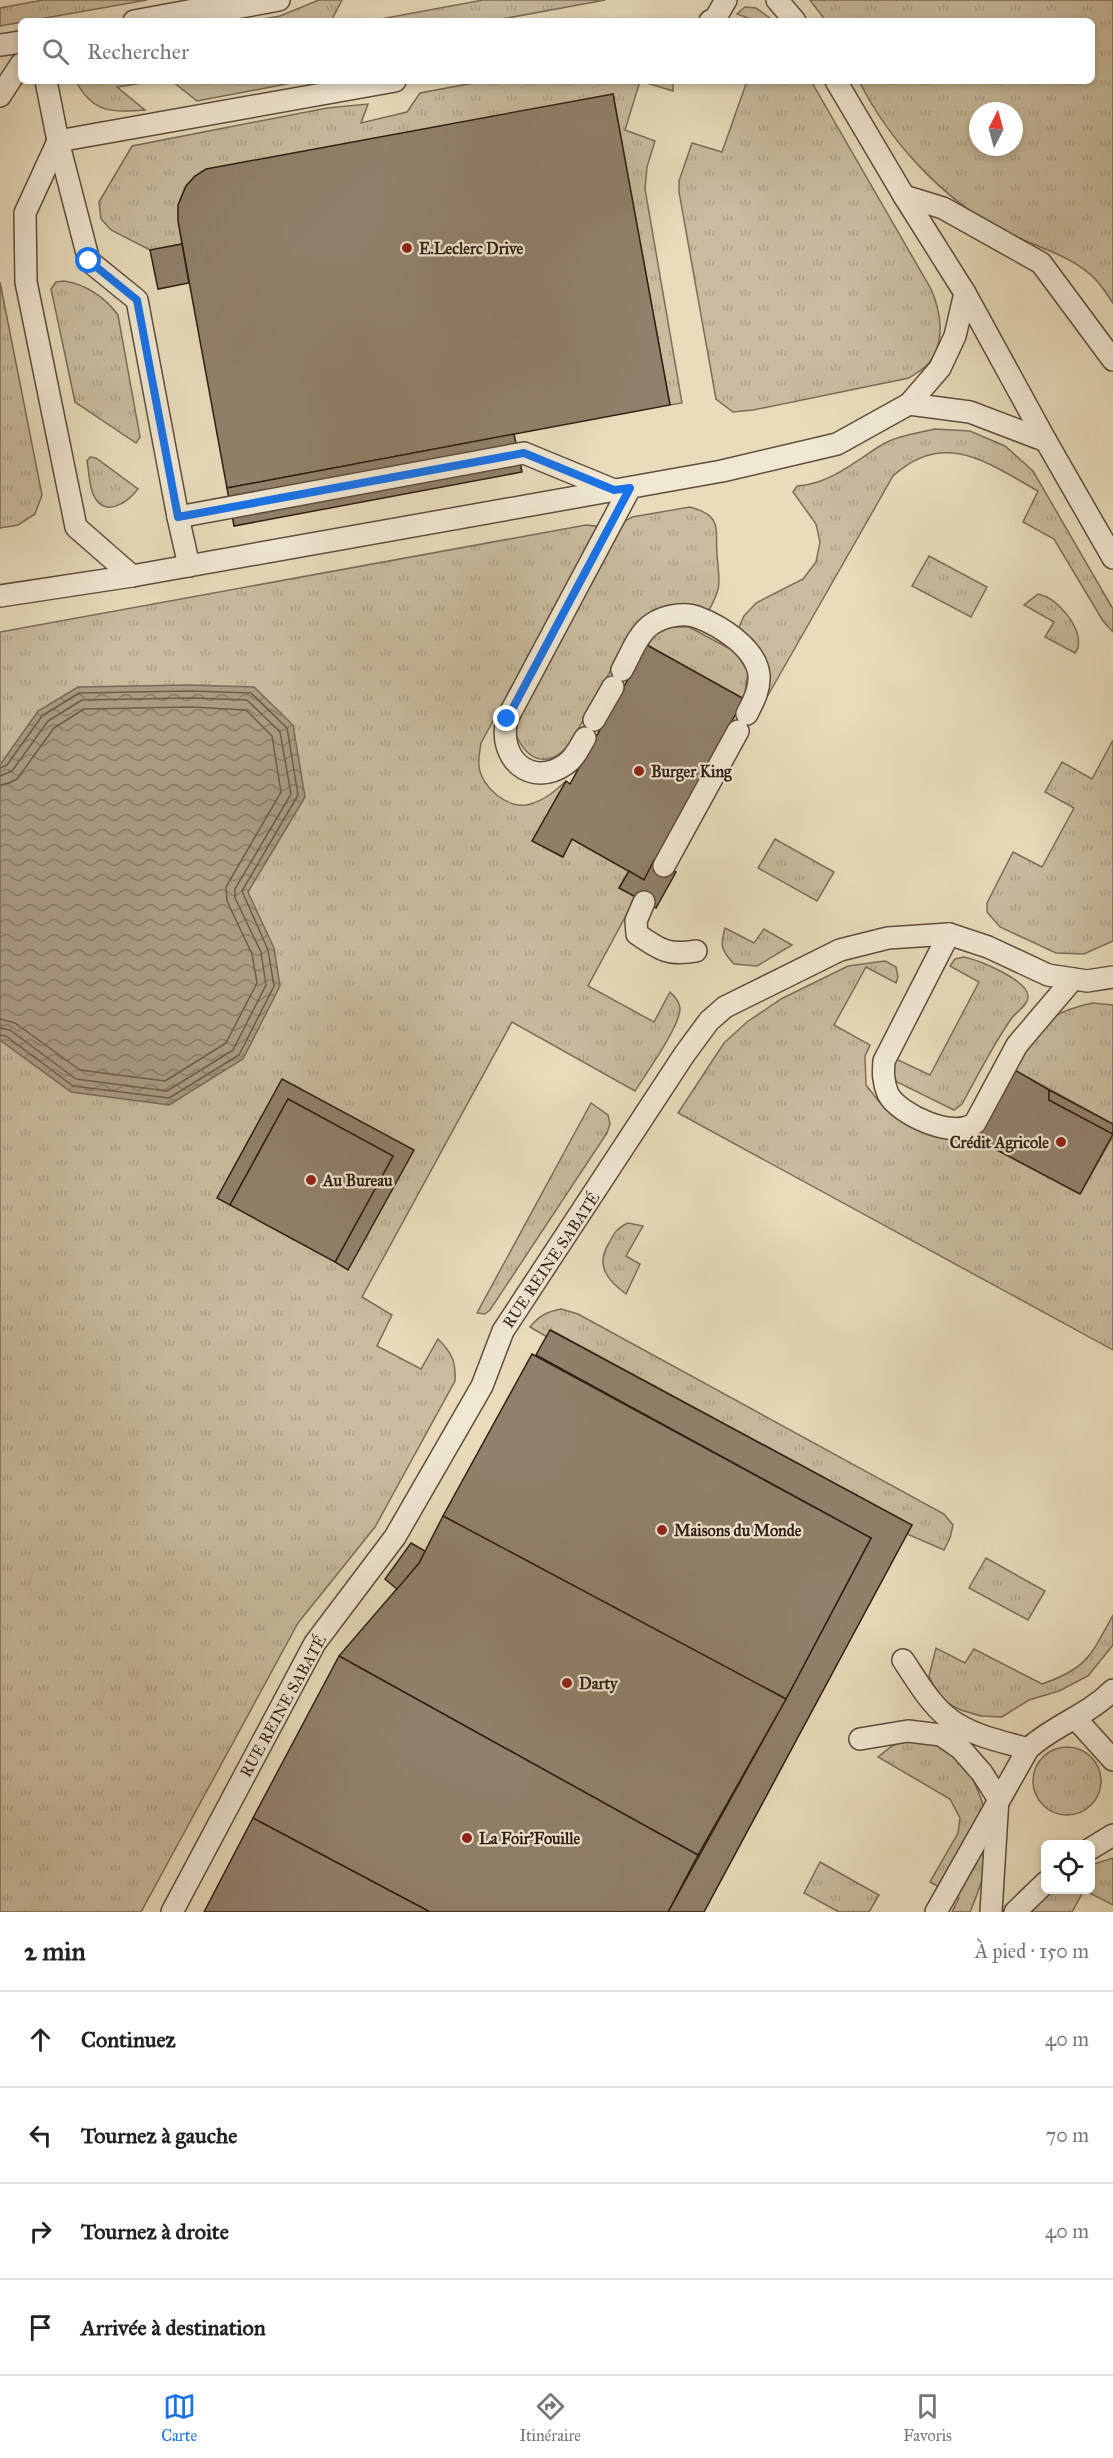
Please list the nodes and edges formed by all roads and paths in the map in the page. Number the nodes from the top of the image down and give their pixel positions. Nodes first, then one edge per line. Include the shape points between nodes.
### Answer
1 (279, 0) edge
2 (726, 0) edge
3 (777, 0) edge
4 (150, 18) edge
5 (716, 18) edge
6 (792, 18) edge
7 (18, 42) edge
8 (0, 45) edge
9 (18, 69) edge
10 (47, 84) edge
11 (378, 84) edge
12 (838, 84) edge
13 (0, 96) edge
14 (58, 141) junction
15 (904, 196) junction
16 (965, 293) junction
17 (1113, 360) edge
18 (909, 404) junction
19 (1046, 441) junction
20 (622, 489) junction
21 (178, 517) junction
22 (1113, 558) edge
23 (189, 566) junction
24 (132, 576) junction
25 (0, 596) edge
26 (664, 866) dead end
27 (644, 903) dead end
28 (948, 934) junction
29 (696, 951) dead end
30 (1113, 977) edge
31 (1073, 979) junction
32 (903, 1660) dead end
33 (1113, 1690) edge
34 (1076, 1719) junction
35 (860, 1739) dead end
36 (1028, 1749) junction
37 (1113, 1760) edge
38 (998, 1798) junction
39 (1113, 1835) edge
40 (1095, 1846) edge
41 (1041, 1887) edge
42 (172, 1912) edge
43 (936, 1912) edge
44 (991, 1912) edge
45 (1015, 1912) edge

1 - 4 lane
2 - 5 lane
3 - 6 lane
7 - 8 lane
9 - 13 lane
10 - 14 lane
11 - 14 lane
12 - 15 lane
14 - 21 lane via 89,261 137,300
14 - 24 lane via 25,213 26,282 76,527
15 - 16 lane
15 - 17 lane via 943,208 1041,263
16 - 18 lane via 955,336 940,368
16 - 19 lane
18 - 19 lane via 970,412
18 - 20 lane via 837,444
19 - 22 lane
20 - 21 lane via 524,453
20 - 23 lane
20 - 26 lane via 503,734 506,747 522,768 535,773 552,771 568,763 651,624 666,617 696,616 737,640 752,656 759,672 759,686
21 - 23 lane
23 - 24 lane
24 - 25 lane
27 - 29 lane via 636,921 637,934 656,947 677,954
28 - 31 lane, RUE REINE SABATÉ via 988,947 1048,975
28 - 31 lane via 884,1061 882,1078 889,1096 932,1125 956,1131 975,1123 1017,1045
28 - 42 lane, RUE REINE SABATÉ via 888,938 840,950 725,1007 710,1021 503,1331 482,1386 395,1537 315,1642
30 - 31 lane, RUE REINE SABATÉ
32 - 36 lane via 928,1698 956,1724
33 - 34 lane
34 - 36 lane
34 - 37 lane
35 - 38 lane via 908,1731 941,1735 961,1749
36 - 38 lane
38 - 43 lane
38 - 44 lane
39 - 40 lane
41 - 45 lane

